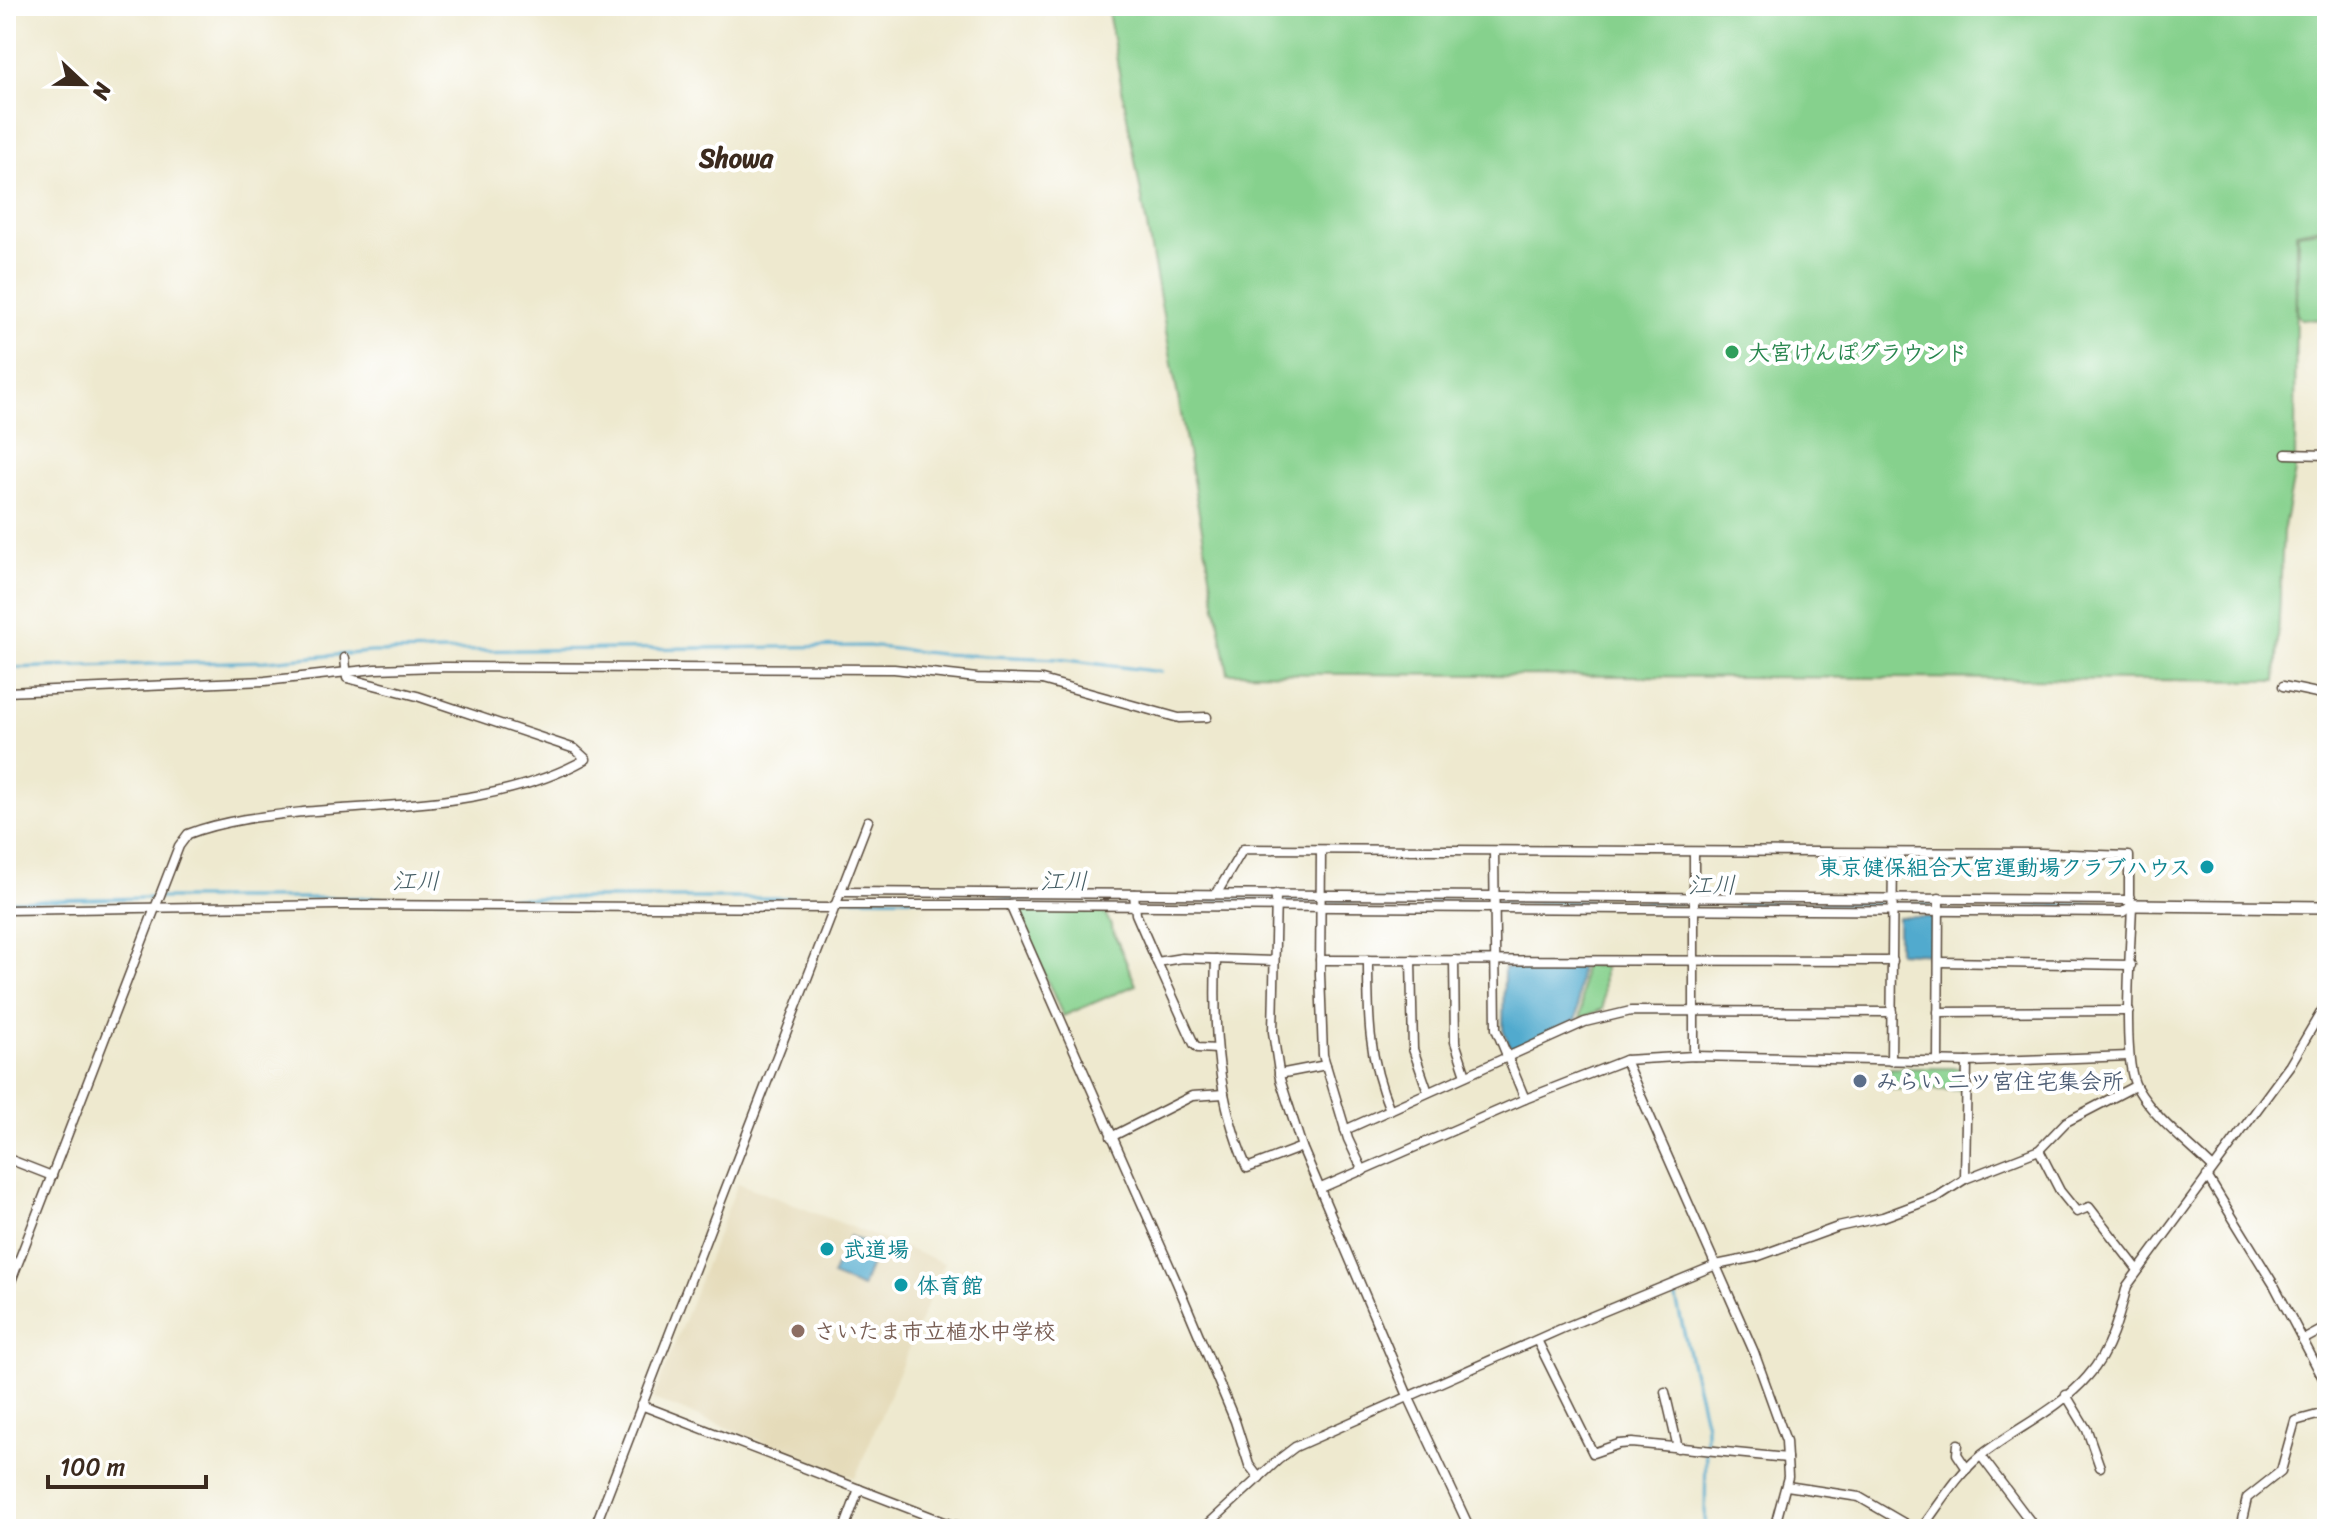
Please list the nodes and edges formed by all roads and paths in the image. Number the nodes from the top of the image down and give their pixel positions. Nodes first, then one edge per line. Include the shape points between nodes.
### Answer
1 (2286, 454) dead end
2 (2327, 455) edge
3 (345, 658) dead end
4 (347, 672) junction
5 (2283, 686) dead end
6 (6, 692) edge
7 (2327, 695) edge
8 (1207, 717) dead end
9 (868, 821) dead end
10 (1321, 851) junction
11 (1494, 851) junction
12 (1694, 852) junction
13 (1893, 854) junction
14 (1217, 893) junction
15 (838, 899) junction
16 (1134, 900) junction
17 (1276, 901) junction
18 (1321, 901) junction
19 (1493, 902) junction
20 (2131, 902) junction
21 (1694, 903) junction
22 (1893, 904) junction
23 (1939, 904) junction
24 (1010, 905) junction
25 (157, 906) junction
26 (2327, 907) edge
27 (6, 910) edge
28 (1216, 959) junction
29 (1320, 960) junction
30 (1368, 960) junction
31 (1411, 960) junction
32 (1454, 960) junction
33 (1495, 960) junction
34 (1274, 961) junction
35 (1694, 961) junction
36 (1893, 961) junction
37 (1157, 962) junction
38 (1939, 962) junction
39 (2131, 965) junction
40 (2327, 1002) edge
41 (1694, 1011) junction
42 (2129, 1011) junction
43 (1892, 1012) junction
44 (1938, 1012) junction
45 (1217, 1049) junction
46 (1507, 1056) junction
47 (1694, 1056) junction
48 (2129, 1056) junction
49 (1625, 1060) junction
50 (1891, 1061) junction
51 (1938, 1062) junction
52 (1967, 1062) junction
53 (1326, 1065) junction
54 (1279, 1074) junction
55 (1466, 1075) junction
56 (2135, 1086) junction
57 (1428, 1092) junction
58 (1224, 1094) junction
59 (1525, 1099) junction
60 (1390, 1110) junction
61 (1345, 1130) junction
62 (1111, 1137) junction
63 (1302, 1147) junction
64 (2039, 1150) junction
65 (6, 1158) edge
66 (1363, 1171) junction
67 (2210, 1172) junction
68 (52, 1176) junction
69 (1965, 1179) junction
70 (1321, 1188) junction
71 (1716, 1265) junction
72 (2138, 1270) junction
73 (6, 1294) edge
74 (2327, 1327) edge
75 (1537, 1340) junction
76 (2303, 1340) junction
77 (2327, 1386) edge
78 (1665, 1392) dead end
79 (2066, 1395) junction
80 (1408, 1396) junction
81 (641, 1405) junction
82 (2327, 1409) edge
83 (1958, 1444) dead end
84 (1678, 1448) junction
85 (1981, 1456) junction
86 (1787, 1458) junction
87 (2100, 1467) dead end
88 (1967, 1469) junction
89 (1259, 1478) junction
90 (1787, 1486) junction
91 (859, 1489) junction
92 (1468, 1526) edge
93 (594, 1529) edge
94 (844, 1529) edge
95 (1021, 1529) edge
96 (1203, 1529) edge
97 (1451, 1529) edge
98 (1774, 1529) edge
99 (1914, 1529) edge
100 (1921, 1529) edge
101 (2036, 1529) edge
102 (2240, 1529) edge

1 - 2 street
3 - 4 street
4 - 6 street via 265,681
4 - 8 street via 521,667 885,669 1042,680 1179,718
4 - 25 street via 347,678 575,749 586,759 501,791 260,816 199,830 179,846
5 - 7 street
9 - 15 street
10 - 11 street
10 - 14 street via 1243,849
10 - 18 street
11 - 12 street
11 - 19 street
12 - 13 street
12 - 21 street
13 - 20 street via 2129,856
13 - 22 street
14 - 16 street
14 - 17 street
15 - 16 street
15 - 24 street
15 - 25 street via 830,908
15 - 81 street
16 - 17 street
16 - 24 street
16 - 37 street
17 - 18 street
17 - 34 street
18 - 19 street
18 - 29 street
19 - 21 street
19 - 33 street
20 - 23 street via 2123,912
20 - 26 street
20 - 39 street
21 - 22 street
21 - 35 street
22 - 23 street
22 - 36 street
23 - 38 street
24 - 62 street
25 - 27 street
25 - 68 street
28 - 34 street
28 - 37 street
28 - 45 street
29 - 30 street
29 - 53 street
30 - 31 street
30 - 60 street via 1373,1063
31 - 32 street
31 - 57 street via 1413,1049
32 - 33 street
32 - 55 street via 1455,1042
33 - 35 street
33 - 46 street via 1496,1029
34 - 54 street via 1273,1032
35 - 36 street
35 - 41 street
36 - 43 street
37 - 45 street via 1194,1044
38 - 39 street
38 - 44 street
39 - 42 street
40 - 67 street via 2290,1065
41 - 43 street
41 - 46 street via 1631,1011 1585,1022
41 - 47 street
42 - 44 street
42 - 48 street
43 - 50 street
44 - 51 street
45 - 58 street
46 - 55 street
46 - 59 street
47 - 49 street
47 - 50 street
48 - 52 street
48 - 56 street
49 - 59 street
49 - 71 street
50 - 51 street
51 - 52 street
52 - 69 street
53 - 54 street
53 - 61 street
54 - 63 street
55 - 57 street
56 - 64 street via 2066,1122
56 - 67 street
57 - 60 street
58 - 62 street via 1192,1096
58 - 63 street via 1247,1168
59 - 66 street
60 - 61 street
61 - 66 street
62 - 89 street
63 - 70 street
64 - 69 street
64 - 72 street via 2077,1212 2089,1207
65 - 68 street
66 - 70 street
67 - 72 street
67 - 76 street
68 - 73 street
69 - 71 street via 1937,1197 1883,1217
70 - 80 street
71 - 75 street
71 - 86 street via 1754,1352 1786,1441
72 - 79 street via 2127,1286 2103,1355
74 - 76 street
75 - 80 street
75 - 84 street via 1593,1453 1632,1443
76 - 77 street
78 - 84 street
79 - 85 street
79 - 87 street via 2087,1430
80 - 89 street via 1295,1447
80 - 92 street
81 - 91 street
81 - 93 street
82 - 102 street via 2295,1421 2281,1471 2247,1498
83 - 88 street via 1957,1454
84 - 86 street
85 - 88 street
85 - 101 street
86 - 90 street
88 - 100 street
89 - 96 street
90 - 98 street
90 - 99 street via 1859,1497
91 - 94 street
91 - 95 street via 952,1525
92 - 97 street

